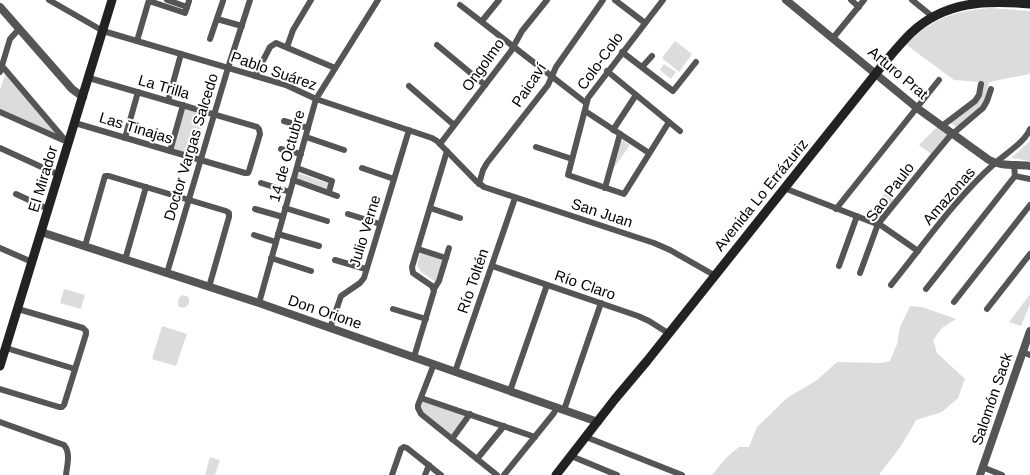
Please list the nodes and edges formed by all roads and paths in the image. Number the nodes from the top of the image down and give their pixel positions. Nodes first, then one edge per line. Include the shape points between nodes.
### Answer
1 (49, 0) edge
2 (112, 0) edge
3 (167, 0) edge
4 (250, 0) edge
5 (302, 0) edge
6 (378, 0) edge
7 (499, 0) edge
8 (547, 0) edge
9 (603, 0) edge
10 (615, 0) edge
11 (663, 0) edge
12 (786, 0) edge
13 (851, 0) edge
14 (864, 0) edge
15 (914, 0) edge
16 (149, 1) edge
17 (223, 1) edge
18 (310, 1) edge
19 (981, 1) edge
20 (1018, 2) edge
21 (460, 4) dead end
22 (1030, 4) edge
23 (0, 7) edge
24 (859, 7) junction
25 (933, 17) junction
26 (217, 19) junction
27 (482, 21) junction
28 (645, 23) junction
29 (242, 26) junction
30 (19, 29) junction
31 (103, 31) junction
32 (834, 38) junction
33 (210, 39) dead end
34 (137, 41) junction
35 (437, 45) dead end
36 (513, 46) junction
37 (286, 47) junction
38 (622, 52) junction
39 (182, 54) junction
40 (652, 56) dead end
41 (696, 62) dead end
42 (642, 67) junction
43 (228, 68) junction
44 (335, 68) junction
45 (1, 69) edge
46 (607, 72) junction
47 (876, 73) junction
48 (255, 76) junction
49 (552, 76) junction
50 (89, 78) junction
51 (939, 80) dead end
52 (981, 84) dead end
53 (485, 85) junction
54 (409, 86) dead end
55 (991, 89) dead end
56 (138, 92) junction
57 (636, 95) junction
58 (83, 97) junction
59 (316, 99) junction
60 (168, 101) junction
61 (586, 102) junction
62 (183, 105) junction
63 (917, 108) junction
64 (584, 110) junction
65 (0, 112) edge
66 (214, 114) junction
67 (284, 121) dead end
68 (669, 122) junction
69 (75, 123) junction
70 (454, 125) junction
71 (942, 126) junction
72 (308, 128) junction
73 (1030, 129) edge
74 (409, 130) junction
75 (613, 130) junction
76 (680, 131) dead end
77 (620, 134) junction
78 (953, 134) junction
79 (306, 137) junction
80 (125, 138) junction
81 (67, 141) junction
82 (440, 144) junction
83 (536, 147) dead end
84 (0, 148) edge
85 (281, 149) dead end
86 (344, 150) dead end
87 (170, 151) junction
88 (447, 151) junction
89 (649, 153) junction
90 (301, 154) junction
91 (572, 159) junction
92 (200, 160) junction
93 (995, 163) junction
94 (1014, 165) junction
95 (1030, 166) edge
96 (296, 168) junction
97 (362, 168) dead end
98 (248, 173) joint
99 (59, 175) junction
100 (1015, 176) junction
101 (394, 179) junction
102 (1030, 179) edge
103 (293, 180) junction
104 (261, 184) dead end
105 (479, 184) junction
106 (146, 187) junction
107 (605, 188) junction
108 (784, 188) junction
109 (290, 192) junction
110 (330, 192) junction
111 (16, 194) dead end
112 (337, 196) dead end
113 (515, 198) junction
114 (188, 200) junction
115 (1030, 204) edge
116 (286, 208) junction
117 (430, 208) junction
118 (836, 208) junction
119 (48, 209) junction
120 (255, 209) dead end
121 (348, 214) dead end
122 (857, 216) junction
123 (283, 217) junction
124 (460, 218) dead end
125 (327, 221) dead end
126 (380, 224) junction
127 (878, 224) junction
128 (41, 232) junction
129 (278, 234) junction
130 (254, 235) dead end
131 (276, 242) junction
132 (85, 246) junction
133 (319, 246) dead end
134 (0, 248) edge
135 (449, 248) dead end
136 (418, 249) junction
137 (918, 251) junction
138 (1030, 255) edge
139 (272, 258) junction
140 (446, 258) junction
141 (125, 260) junction
142 (335, 260) dead end
143 (32, 262) junction
144 (492, 266) junction
145 (839, 266) dead end
146 (366, 269) junction
147 (311, 271) dead end
148 (167, 273) junction
149 (860, 273) dead end
150 (714, 275) junction
151 (547, 285) junction
152 (892, 285) dead end
153 (209, 287) junction
154 (434, 289) junction
155 (926, 289) dead end
156 (954, 302) dead end
157 (601, 303) junction
158 (259, 304) junction
159 (18, 309) junction
160 (393, 309) dead end
161 (987, 309) dead end
162 (426, 319) junction
163 (330, 328) junction
164 (1030, 331) edge
165 (668, 334) junction
166 (6, 348) junction
167 (1026, 354) edge
168 (414, 358) junction
169 (434, 364) junction
170 (0, 366) edge
171 (75, 369) junction
172 (455, 372) junction
173 (0, 389) edge
174 (510, 391) junction
175 (421, 398) junction
176 (560, 408) junction
177 (470, 414) junction
178 (0, 422) edge
179 (598, 422) junction
180 (504, 426) junction
181 (535, 437) junction
182 (586, 437) junction
183 (452, 439) junction
184 (571, 456) junction
185 (477, 459) junction
186 (429, 465) junction
187 (981, 471) edge
188 (66, 475) edge
189 (392, 475) edge
190 (425, 475) edge
191 (441, 475) edge
192 (497, 475) edge
193 (504, 475) edge
194 (556, 475) edge
195 (617, 475) edge
196 (682, 475) edge
197 (1002, 475) edge

1 - 31 street, Pablo Suárez
2 - 31 main road, El Mirador
3 - 16 street via 187,7
4 - 29 street, Doctor Vargas Salcedo
5 - 18 street
6 - 44 street, 14 de Octubre
7 - 27 street
8 - 36 street, Ongolmo
9 - 49 street, Paicaví
10 - 28 street
11 - 28 street, Colo-Colo
12 - 32 street, Arturo Prat
13 - 24 street
14 - 24 street
15 - 25 street
16 - 34 street
17 - 26 street
18 - 37 street
19 - 20 main road, Avenida Lo Errázuriz
19 - 25 main road, Avenida Lo Errázuriz
20 - 22 main road, Avenida Lo Errázuriz
21 - 27 street
23 - 30 street
24 - 32 street
25 - 47 main road, Avenida Lo Errázuriz via 910,34
26 - 29 street
26 - 33 street
27 - 36 street
28 - 38 street, Colo-Colo
29 - 43 street, Doctor Vargas Salcedo
30 - 45 street via 12,37
30 - 58 street via 72,89
31 - 34 street, Pablo Suárez
31 - 50 main road, El Mirador
32 - 47 street, Arturo Prat
34 - 39 street, Pablo Suárez
35 - 53 street
36 - 49 street
36 - 53 street, Ongolmo
37 - 44 street
37 - 48 street via 272,45
38 - 42 street
38 - 46 street, Colo-Colo
39 - 43 street, Pablo Suárez
39 - 60 street
40 - 42 street
41 - 42 street via 673,91
43 - 48 street, Pablo Suárez
43 - 66 street, Doctor Vargas Salcedo
44 - 59 street, 14 de Octubre
45 - 81 street
46 - 57 street
46 - 61 street, Colo-Colo
47 - 63 street, Arturo Prat
47 - 108 main road, Avenida Lo Errázuriz
48 - 59 street, Pablo Suárez via 286,85
49 - 61 street
49 - 105 street, Paicaví via 487,163
50 - 56 street, La Trilla
50 - 58 main road, El Mirador
51 - 63 street
52 - 71 street via 975,101
53 - 70 street, Ongolmo
54 - 70 street
55 - 78 street, Sao Paulo via 980,111
56 - 60 street, La Trilla
56 - 80 street
57 - 68 street
57 - 75 street
58 - 69 main road, El Mirador
59 - 72 street, 14 de Octubre
59 - 74 street, Pablo Suárez
60 - 62 street, La Trilla
61 - 64 street, Colo-Colo
62 - 66 street, La Trilla
62 - 87 street
63 - 71 street, Arturo Prat
63 - 118 street
64 - 75 street
64 - 91 street, Colo-Colo
65 - 81 street
66 - 92 street, Doctor Vargas Salcedo
66 - 98 street, La Trilla via 256,126 259,130
67 - 72 street
68 - 76 street
68 - 89 street
69 - 80 street, Las Tinajas
69 - 81 main road, El Mirador
70 - 82 street, Ongolmo
71 - 78 street, Arturo Prat
72 - 79 street, 14 de Octubre
73 - 93 street, Amazonas
74 - 82 street, Pablo Suárez
74 - 101 street, Julio Verne
75 - 77 street
77 - 89 street
77 - 107 street
78 - 93 street, Arturo Prat
78 - 127 street, Sao Paulo
79 - 86 street
79 - 90 street, 14 de Octubre
80 - 87 street, Las Tinajas
81 - 99 main road, El Mirador
82 - 88 street, Pablo Suárez
83 - 91 street
84 - 99 street
85 - 90 street
87 - 92 street, Las Tinajas
88 - 105 street, Pablo Suárez
88 - 117 street
89 - 107 street via 624,194
90 - 96 street, 14 de Octubre
91 - 107 street, Colo-Colo via 568,175
92 - 98 street, Las Tinajas
92 - 114 street, Doctor Vargas Salcedo
93 - 94 street
93 - 137 street, Amazonas via 969,188
94 - 95 street
94 - 100 street
96 - 103 street, 14 de Octubre
96 - 110 street via 332,182
97 - 101 street
99 - 119 main road, El Mirador
100 - 102 street
100 - 155 street
101 - 126 street, Julio Verne
103 - 109 street, 14 de Octubre
103 - 110 street
104 - 109 street
105 - 113 street, San Juan
106 - 114 street
106 - 132 street via 105,176
106 - 141 street
108 - 118 street
108 - 150 main road, Avenida Lo Errázuriz
109 - 116 street, 14 de Octubre
110 - 112 street
111 - 119 street
113 - 144 street, Río Toltén
113 - 150 street, San Juan via 654,243
114 - 148 street, Doctor Vargas Salcedo
114 - 153 street via 229,213
115 - 156 street
116 - 123 street, 14 de Octubre
116 - 125 street
117 - 124 street
117 - 136 street
118 - 122 street
119 - 128 main road, El Mirador
120 - 123 street
121 - 126 street
122 - 127 street
122 - 145 street
123 - 129 street, 14 de Octubre
126 - 146 street, Julio Verne
127 - 137 street
127 - 149 street, Sao Paulo
128 - 132 street, Don Orione
128 - 143 main road, El Mirador
129 - 131 street, 14 de Octubre
129 - 133 street
130 - 131 street
131 - 139 street, 14 de Octubre
132 - 141 street, Don Orione
134 - 143 street
135 - 140 street
136 - 140 street
136 - 154 street via 412,272
137 - 152 street, Amazonas
138 - 161 street
139 - 147 street
139 - 158 street, 14 de Octubre
140 - 154 street via 440,281
141 - 148 street, Don Orione
142 - 146 street
143 - 159 main road, El Mirador
144 - 151 street, Río Claro
144 - 172 street, Río Toltén
146 - 163 street, Julio Verne via 362,281 339,299
148 - 153 street, Don Orione
150 - 165 main road, Avenida Lo Errázuriz
151 - 157 street, Río Claro
151 - 174 street
153 - 158 street, Don Orione
154 - 162 street
157 - 165 street, Río Claro via 638,316
157 - 176 street
158 - 163 street, Don Orione
159 - 166 main road, El Mirador
159 - 171 street via 86,330
160 - 162 street
162 - 168 street
163 - 168 street, Don Orione
164 - 167 street, Salomón Sack
165 - 179 main road, Avenida Lo Errázuriz
166 - 170 main road, El Mirador
166 - 171 street
167 - 187 street, Salomón Sack
168 - 169 street, Don Orione
169 - 172 street, Don Orione
169 - 175 street
171 - 173 street via 62,407
172 - 174 street, Don Orione
174 - 176 street, Don Orione
175 - 177 street
175 - 183 street via 418,408 421,414
176 - 179 street, Don Orione
176 - 181 street
177 - 180 street
177 - 183 street
178 - 188 street via 64,445 68,452
179 - 182 main road, Avenida Lo Errázuriz
180 - 181 street
180 - 185 street
181 - 193 street
182 - 184 main road, Avenida Lo Errázuriz
182 - 196 street
183 - 185 street
184 - 194 main road, Avenida Lo Errázuriz
184 - 195 street
185 - 192 street
186 - 189 street via 404,447
186 - 190 street
186 - 191 street
187 - 197 street

